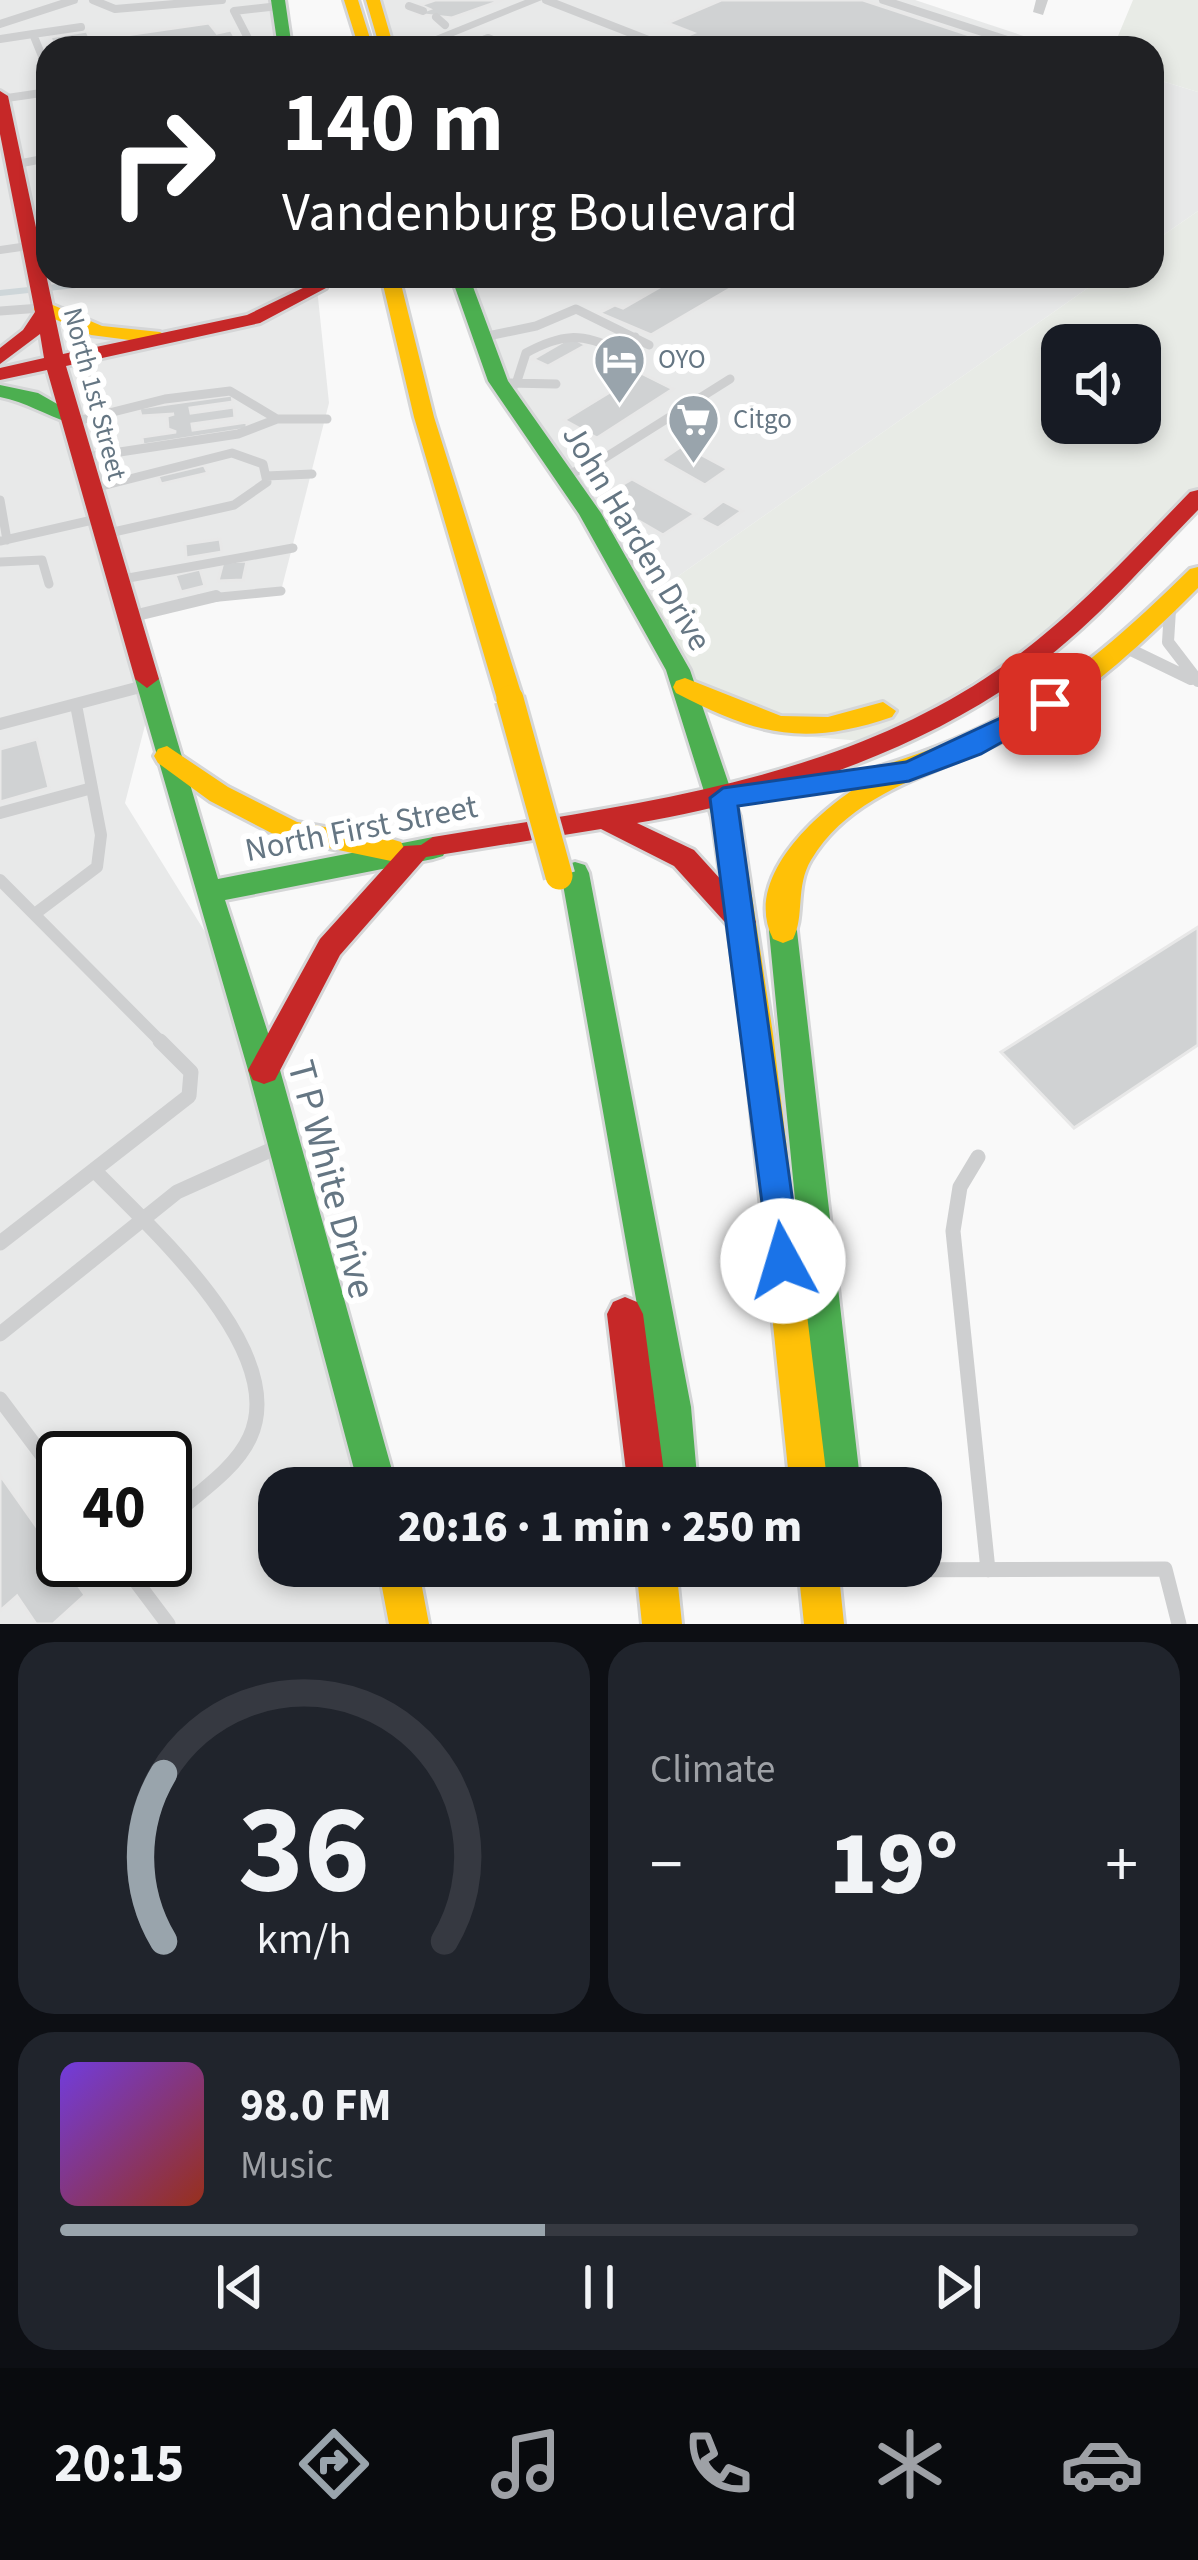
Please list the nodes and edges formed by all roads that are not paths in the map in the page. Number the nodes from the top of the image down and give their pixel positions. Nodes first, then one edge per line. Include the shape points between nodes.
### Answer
1 (74, 0) edge
2 (92, 0) edge
3 (154, 0) edge
4 (222, 0) edge
5 (333, 0) edge
6 (351, 0) edge
7 (373, 0) edge
8 (536, 0) edge
9 (546, 0) edge
10 (883, 0) edge
11 (279, 3) edge
12 (136, 6) junction
13 (409, 6) dead end
14 (423, 11) dead end
15 (436, 17) dead end
16 (0, 24) edge
17 (445, 25) dead end
18 (81, 27) dead end
19 (33, 34) junction
20 (247, 36) edge
21 (283, 36) edge
22 (358, 36) edge
23 (362, 36) edge
24 (368, 36) edge
25 (443, 36) edge
26 (638, 36) edge
27 (995, 36) edge
28 (0, 38) edge
29 (36, 41) edge
30 (36, 96) edge
31 (1, 109) edge
32 (8, 172) edge
33 (31, 254) edge
34 (38, 288) edge
35 (316, 288) edge
36 (393, 288) edge
37 (414, 288) edge
38 (464, 288) edge
39 (42, 310) junction
40 (4, 313) edge
41 (0, 325) edge
42 (480, 337) junction
43 (635, 337) junction
44 (160, 338) junction
45 (649, 345) dead end
46 (0, 358) edge
47 (55, 362) junction
48 (0, 374) edge
49 (730, 380) dead end
50 (506, 384) junction
51 (556, 384) dead end
52 (0, 391) edge
53 (71, 419) junction
54 (277, 419) junction
55 (327, 419) dead end
56 (82, 459) junction
57 (312, 474) dead end
58 (266, 476) junction
59 (562, 476) junction
60 (90, 489) junction
61 (1198, 497) edge
62 (0, 500) edge
63 (100, 527) junction
64 (3, 541) edge
65 (293, 548) dead end
66 (0, 562) edge
67 (1198, 574) edge
68 (116, 581) junction
69 (49, 584) dead end
70 (281, 591) dead end
71 (1173, 601) junction
72 (128, 617) junction
73 (1073, 621) junction
74 (1127, 648) junction
75 (1042, 649) junction
76 (1198, 682) edge
77 (686, 686) junction
78 (148, 694) junction
79 (516, 698) junction
80 (76, 705) junction
81 (0, 724) edge
82 (167, 756) junction
83 (909, 771) junction
84 (92, 788) junction
85 (723, 798) junction
86 (0, 813) edge
87 (595, 817) junction
88 (414, 854) junction
89 (567, 874) junction
90 (0, 880) edge
91 (208, 892) junction
92 (36, 913) junction
93 (742, 922) junction
94 (264, 1070) junction
95 (282, 1146) junction
96 (978, 1157) dead end
97 (94, 1170) junction
98 (141, 1221) junction
99 (0, 1243) edge
100 (0, 1334) edge
101 (0, 1399) edge
102 (36, 1447) edge
103 (372, 1467) edge
104 (644, 1467) edge
105 (677, 1467) edge
106 (807, 1467) edge
107 (840, 1467) edge
108 (192, 1495) edge
109 (942, 1569) edge
110 (988, 1570) junction
111 (142, 1587) edge
112 (402, 1587) edge
113 (658, 1587) edge
114 (687, 1587) edge
115 (830, 1587) edge
116 (838, 1587) edge
117 (168, 1624) edge
118 (409, 1624) edge
119 (662, 1624) edge
120 (691, 1624) edge
121 (824, 1624) edge
122 (844, 1624) edge
123 (1179, 1624) edge

1 - 16 lane
2 - 12 lane via 104,8
3 - 12 lane
4 - 12 lane
5 - 22 main road
6 - 23 main road
7 - 24 main road
8 - 25 street
9 - 26 lane
10 - 27 lane
11 - 20 lane via 234,11
11 - 21 main road
13 - 14 lane
15 - 17 lane
18 - 19 lane
19 - 28 lane
19 - 29 lane
30 - 31 lane
31 - 32 main road, North 1st Street
32 - 33 main road, North 1st Street
34 - 39 main road, North 1st Street
35 - 44 main road via 273,313
36 - 79 main road via 424,417
37 - 79 main road
38 - 42 main road, John Harden Drive
39 - 40 lane
39 - 44 main road via 98,331
39 - 46 main road via 30,334
39 - 47 main road, North 1st Street
40 - 41 lane
42 - 43 lane via 576,309
42 - 50 main road, John Harden Drive
43 - 45 lane
43 - 50 lane via 617,350 566,332 526,353
44 - 47 main road
47 - 48 main road
47 - 53 main road, North 1st Street
49 - 59 lane
50 - 51 lane
50 - 59 main road, John Harden Drive
52 - 53 main road
53 - 54 lane via 230,391
53 - 56 main road, North 1st Street
54 - 55 lane
54 - 56 lane via 238,434
56 - 60 main road, North 1st Street
57 - 58 lane
58 - 60 lane via 263,464 232,453
58 - 63 lane via 248,500
59 - 77 main road, John Harden Drive
60 - 63 main road, North 1st Street
61 - 73 main road
62 - 64 lane
63 - 64 lane
63 - 68 main road, North 1st Street
65 - 68 lane
66 - 69 lane via 42,560
67 - 71 main road
68 - 72 main road, North 1st Street
70 - 72 lane via 208,597
71 - 74 main road
71 - 76 lane via 1168,643
72 - 78 main road, North 1st Street
73 - 74 main road
73 - 75 main road
74 - 76 lane
74 - 83 main road via 1020,721
75 - 77 main road via 995,660 849,727 810,733 774,730
75 - 85 main road via 967,699 875,742
77 - 85 main road, John Harden Drive
78 - 80 lane
78 - 82 main road, North First Street
79 - 89 main road
80 - 81 lane
80 - 84 lane
82 - 88 main road via 291,831
82 - 91 main road, North First Street
83 - 85 main road
83 - 107 main road via 806,836 784,877 780,906
84 - 86 lane
84 - 92 lane via 97,867
85 - 87 main road, North First Street
85 - 93 main road, John Harden Drive
87 - 88 main road, North First Street
87 - 93 main road via 668,843 715,880
88 - 91 main road, North First Street
88 - 94 main road via 330,946
89 - 104 main road
89 - 105 main road via 673,1407
90 - 92 lane
91 - 94 main road, T P White Drive
92 - 97 lane via 190,1072 189,1096
93 - 106 main road, John Harden Drive
94 - 95 main road, T P White Drive
95 - 98 lane via 177,1192
95 - 103 main road, T P White Drive
96 - 110 lane via 960,1187 953,1232
97 - 98 lane
97 - 99 lane
98 - 100 lane
98 - 108 lane via 216,1301 260,1384 252,1436
101 - 102 lane
109 - 110 lane
110 - 123 lane via 1165,1569
111 - 117 lane
112 - 118 main road
113 - 119 main road
114 - 120 main road
115 - 121 main road
116 - 122 main road

